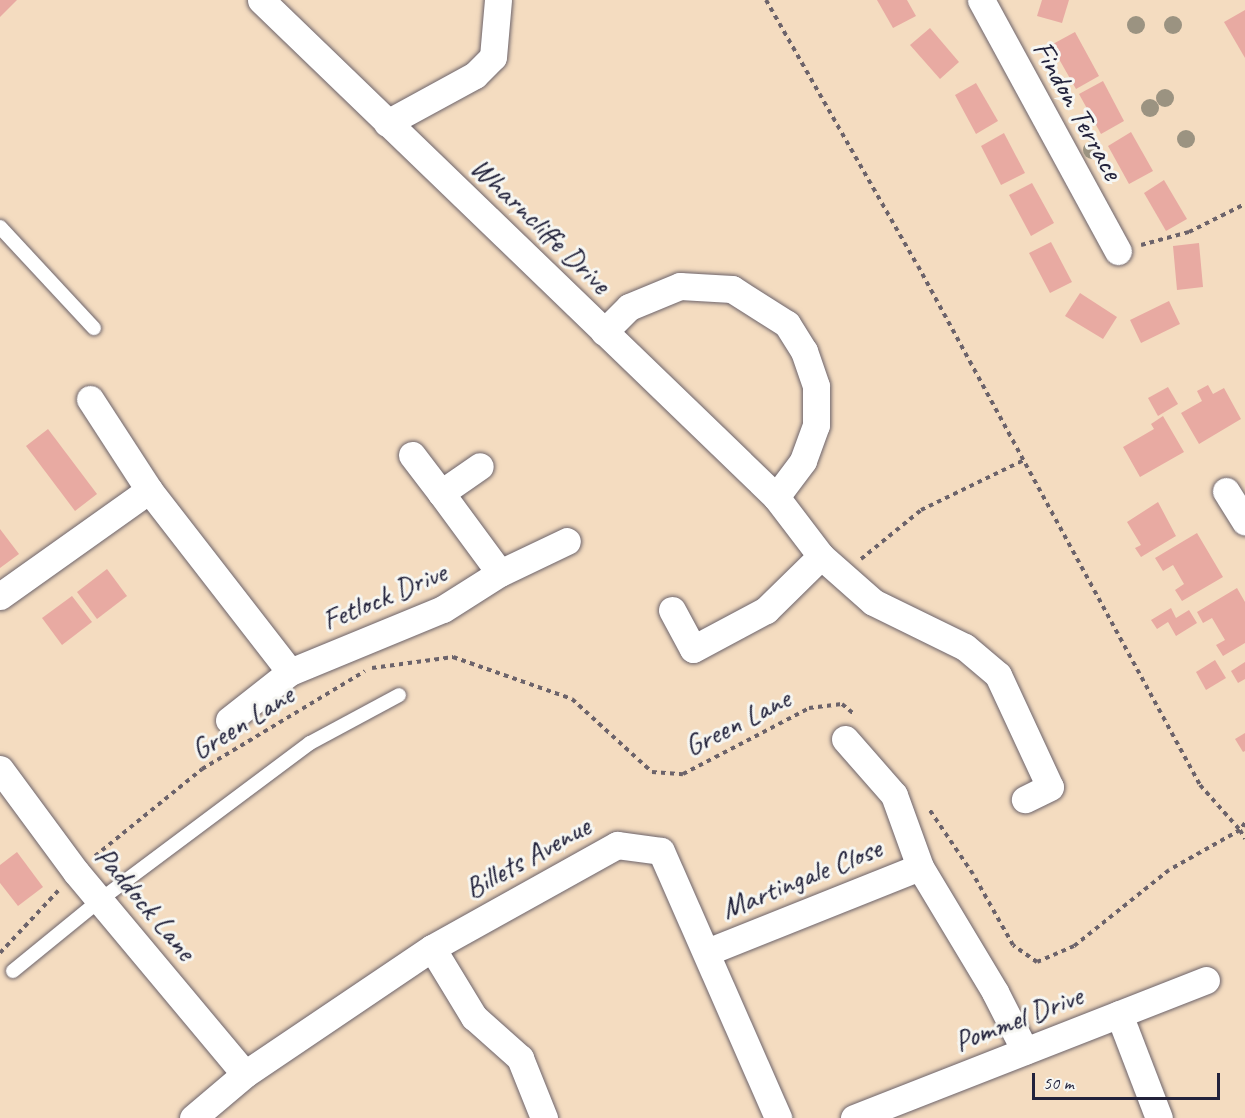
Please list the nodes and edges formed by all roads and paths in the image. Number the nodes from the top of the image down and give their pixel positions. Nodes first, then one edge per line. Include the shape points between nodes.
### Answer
1 (261, 0) edge
2 (498, 0) edge
3 (766, 0) edge
4 (981, 0) edge
5 (387, 123) junction
6 (1245, 204) edge
7 (0, 227) edge
8 (1118, 251) joint
9 (94, 327) dead end
10 (604, 332) junction
11 (90, 399) dead end
12 (412, 455) dead end
13 (1024, 460) junction
14 (480, 466) dead end
15 (149, 490) junction
16 (1226, 491) dead end
17 (441, 493) junction
18 (776, 497) junction
19 (1245, 522) edge
20 (567, 541) dead end
21 (821, 556) junction
22 (500, 573) junction
23 (841, 574) junction
24 (0, 596) edge
25 (672, 610) dead end
26 (290, 672) junction
27 (399, 695) dead end
28 (229, 720) dead end
29 (851, 728) joint
30 (0, 769) edge
31 (1025, 799) dead end
32 (927, 806) dead end
33 (1245, 823) edge
34 (1240, 830) junction
35 (1245, 839) edge
36 (920, 867) junction
37 (76, 872) junction
38 (100, 900) junction
39 (432, 948) junction
40 (707, 952) junction
41 (0, 953) edge
42 (12, 971) dead end
43 (1206, 980) dead end
44 (1119, 1014) junction
45 (1025, 1051) junction
46 (245, 1074) junction
47 (194, 1118) edge
48 (544, 1118) edge
49 (778, 1118) edge
50 (854, 1118) edge
51 (1159, 1118) edge

1 - 5 street, Wharncliffe Drive
2 - 5 street via 493,57 475,75
3 - 13 path
4 - 8 street, Findon Terrace
5 - 10 street, Wharncliffe Drive
6 - 8 path via 1189,232
7 - 9 lane
10 - 18 street, Wharncliffe Drive
10 - 18 street via 629,307 652,294 680,286 732,289 787,324 804,351 816,386 816,425 803,460
11 - 15 street
12 - 17 street, Fetlock Drive
13 - 23 path via 921,510
13 - 34 path via 1200,785
14 - 17 street
15 - 24 street
15 - 26 street
16 - 19 street
17 - 22 street, Fetlock Drive
18 - 21 street, Wharncliffe Drive
20 - 22 street, Fetlock Drive
21 - 23 street, Wharncliffe Drive
21 - 25 street via 766,610 693,649
22 - 26 street, Fetlock Drive via 442,609
23 - 31 street, Wharncliffe Drive via 873,602 965,647 998,675 1050,787
26 - 28 street, Fetlock Drive
27 - 38 lane via 310,743
29 - 36 street via 894,795
29 - 37 path, Green Lane via 842,704 809,708 682,774 652,772 572,699 453,657 371,668 202,769
30 - 37 street, Paddock Lane
32 - 34 path via 973,874 1013,945 1037,962 1074,946 1169,870
33 - 34 path
34 - 35 path
36 - 40 street, Martingale Close
36 - 45 street via 995,992
37 - 38 street, Paddock Lane
37 - 41 path, Green Lane
38 - 42 lane
38 - 46 street, Paddock Lane
39 - 40 street, Billets Avenue via 617,845 661,851
39 - 46 street, Billets Avenue
39 - 48 street via 474,1017 520,1058
40 - 49 street, Billets Avenue
43 - 44 street, Pommel Drive
44 - 45 street, Pommel Drive
44 - 51 street
45 - 50 street, Pommel Drive
46 - 47 street, Billets Avenue

